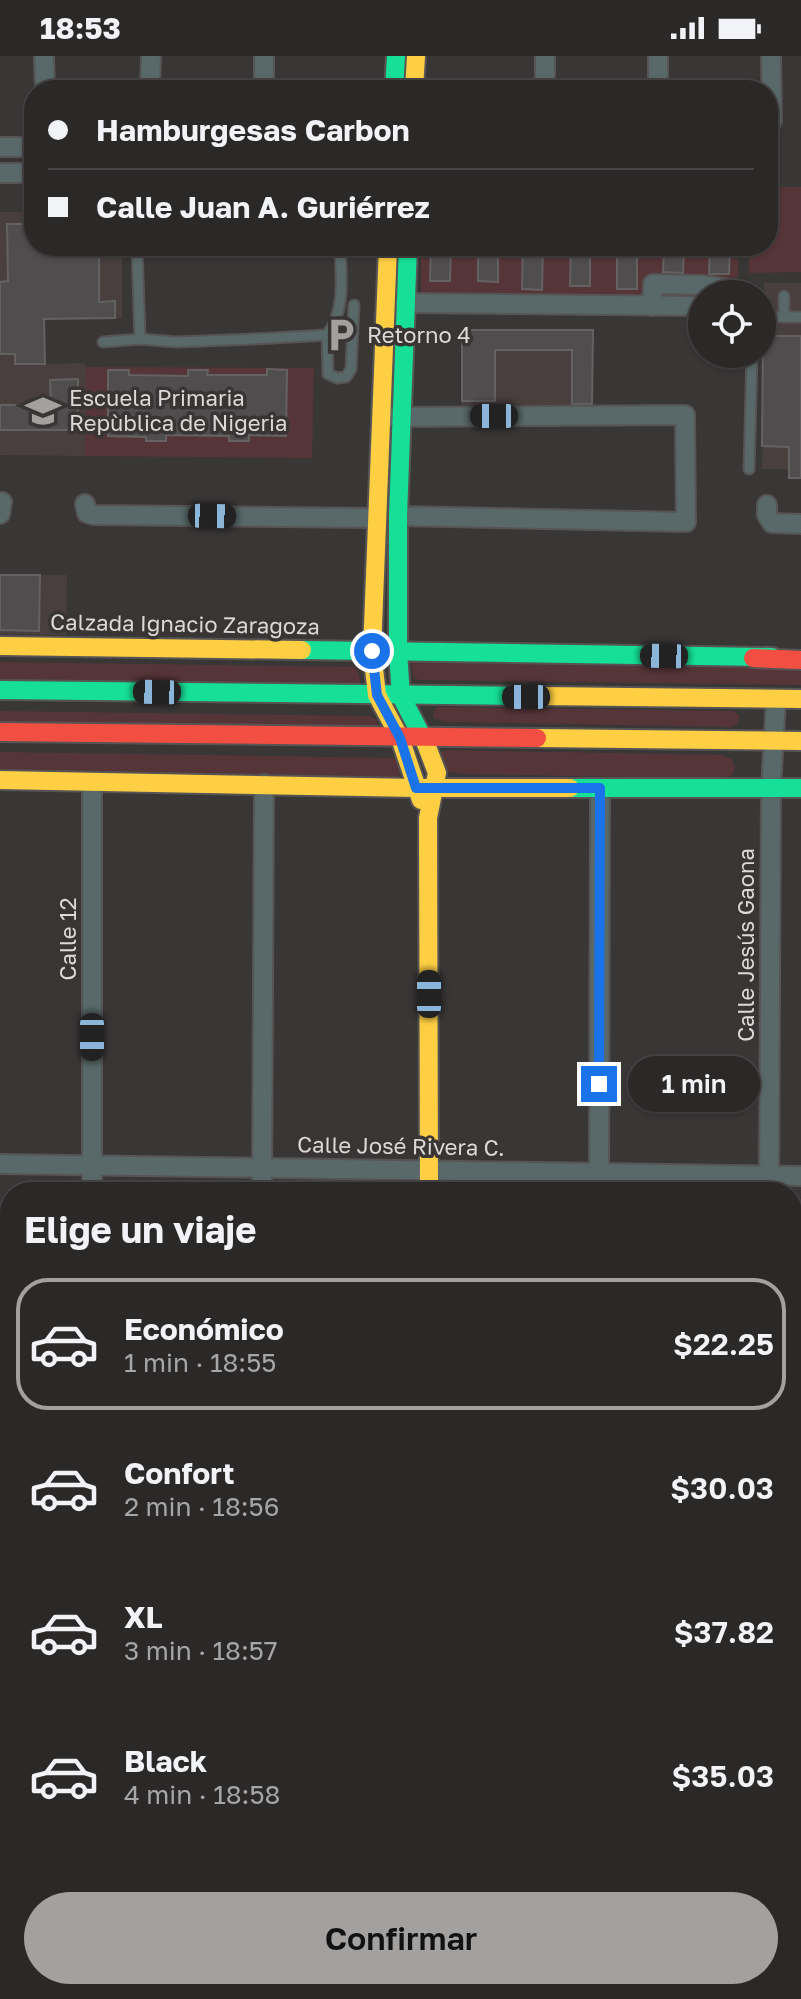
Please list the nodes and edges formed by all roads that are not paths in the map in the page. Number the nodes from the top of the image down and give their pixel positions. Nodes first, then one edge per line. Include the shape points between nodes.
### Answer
1 (44, 56) edge
2 (151, 56) edge
3 (264, 56) edge
4 (396, 56) edge
5 (416, 56) edge
6 (545, 56) edge
7 (658, 56) edge
8 (771, 56) edge
9 (45, 80) edge
10 (150, 80) edge
11 (264, 80) edge
12 (395, 80) edge
13 (415, 80) edge
14 (545, 80) edge
15 (658, 80) edge
16 (771, 80) edge
17 (0, 147) edge
18 (24, 147) edge
19 (0, 173) edge
20 (24, 173) edge
21 (137, 256) edge
22 (340, 256) edge
23 (387, 256) edge
24 (407, 256) edge
25 (688, 285) edge
26 (784, 296) dead end
27 (405, 303) junction
28 (354, 305) dead end
29 (652, 306) junction
30 (688, 306) edge
31 (776, 317) edge
32 (784, 317) junction
33 (801, 317) edge
34 (327, 335) junction
35 (140, 339) junction
36 (103, 342) dead end
37 (752, 368) edge
38 (379, 417) junction
39 (402, 417) junction
40 (749, 469) dead end
41 (85, 504) dead end
42 (767, 505) dead end
43 (398, 516) junction
44 (375, 518) junction
45 (801, 524) edge
46 (0, 646) edge
47 (372, 651) junction
48 (398, 651) junction
49 (801, 658) edge
50 (0, 690) edge
51 (377, 695) junction
52 (401, 696) junction
53 (776, 699) junction
54 (801, 699) edge
55 (0, 732) edge
56 (400, 738) junction
57 (424, 739) junction
58 (774, 741) junction
59 (801, 741) edge
60 (0, 780) edge
61 (92, 782) junction
62 (264, 784) junction
63 (801, 785) edge
64 (416, 788) junction
65 (436, 788) junction
66 (600, 788) junction
67 (771, 788) junction
68 (428, 818) junction
69 (0, 1164) edge
70 (92, 1165) junction
71 (262, 1168) junction
72 (429, 1171) junction
73 (599, 1173) junction
74 (801, 1176) edge
75 (92, 1182) edge
76 (262, 1182) edge
77 (429, 1182) edge
78 (599, 1182) edge
79 (738, 1182) edge
80 (769, 1182) edge
81 (777, 1182) edge

1 - 9 street
2 - 10 street
3 - 11 street
4 - 12 main road
5 - 13 main road
6 - 14 street
7 - 15 street
8 - 16 street
17 - 18 street
19 - 20 street
21 - 35 lane
22 - 34 lane via 340,306
23 - 38 main road
24 - 27 main road
25 - 29 street via 653,284
26 - 32 lane
27 - 29 street
27 - 39 main road
28 - 34 lane via 351,369 346,377 328,374
29 - 30 street
31 - 32 lane
32 - 33 lane
34 - 35 lane
35 - 36 lane
37 - 40 lane
38 - 39 street
38 - 44 main road
39 - 43 main road
39 - 43 street via 685,415 686,522
41 - 44 street via 87,513 94,515
42 - 45 street via 772,523
43 - 48 main road
44 - 47 main road
46 - 47 main road, Calzada Ignacio Zaragoza
47 - 48 main road, Calzada Ignacio Zaragoza
47 - 51 main road
48 - 49 main road, Calzada Ignacio Zaragoza
48 - 52 main road
50 - 51 main road
51 - 52 main road
51 - 56 main road
52 - 53 main road
52 - 57 main road
53 - 54 main road
53 - 58 street, Calle Jesús Gaona
55 - 56 main road
56 - 57 main road
56 - 64 main road
57 - 58 main road
57 - 65 main road via 437,773
58 - 59 main road
58 - 67 street, Calle Jesús Gaona
60 - 61 main road
61 - 62 main road
61 - 70 street, Calle 12
62 - 64 main road
62 - 71 street
63 - 67 main road
64 - 65 main road
64 - 68 main road
65 - 66 main road
65 - 68 main road
66 - 67 main road
66 - 73 street
67 - 80 street, Calle Jesús Gaona
68 - 72 main road
69 - 70 street, Calle José Rivera C.
70 - 71 street, Calle José Rivera C.
70 - 75 street, Calle 12
71 - 72 street, Calle José Rivera C.
71 - 76 street
72 - 73 street, Calle José Rivera C.
72 - 77 main road
73 - 78 street
73 - 79 street, Calle José Rivera C.
74 - 81 street, Calle José Rivera C.

